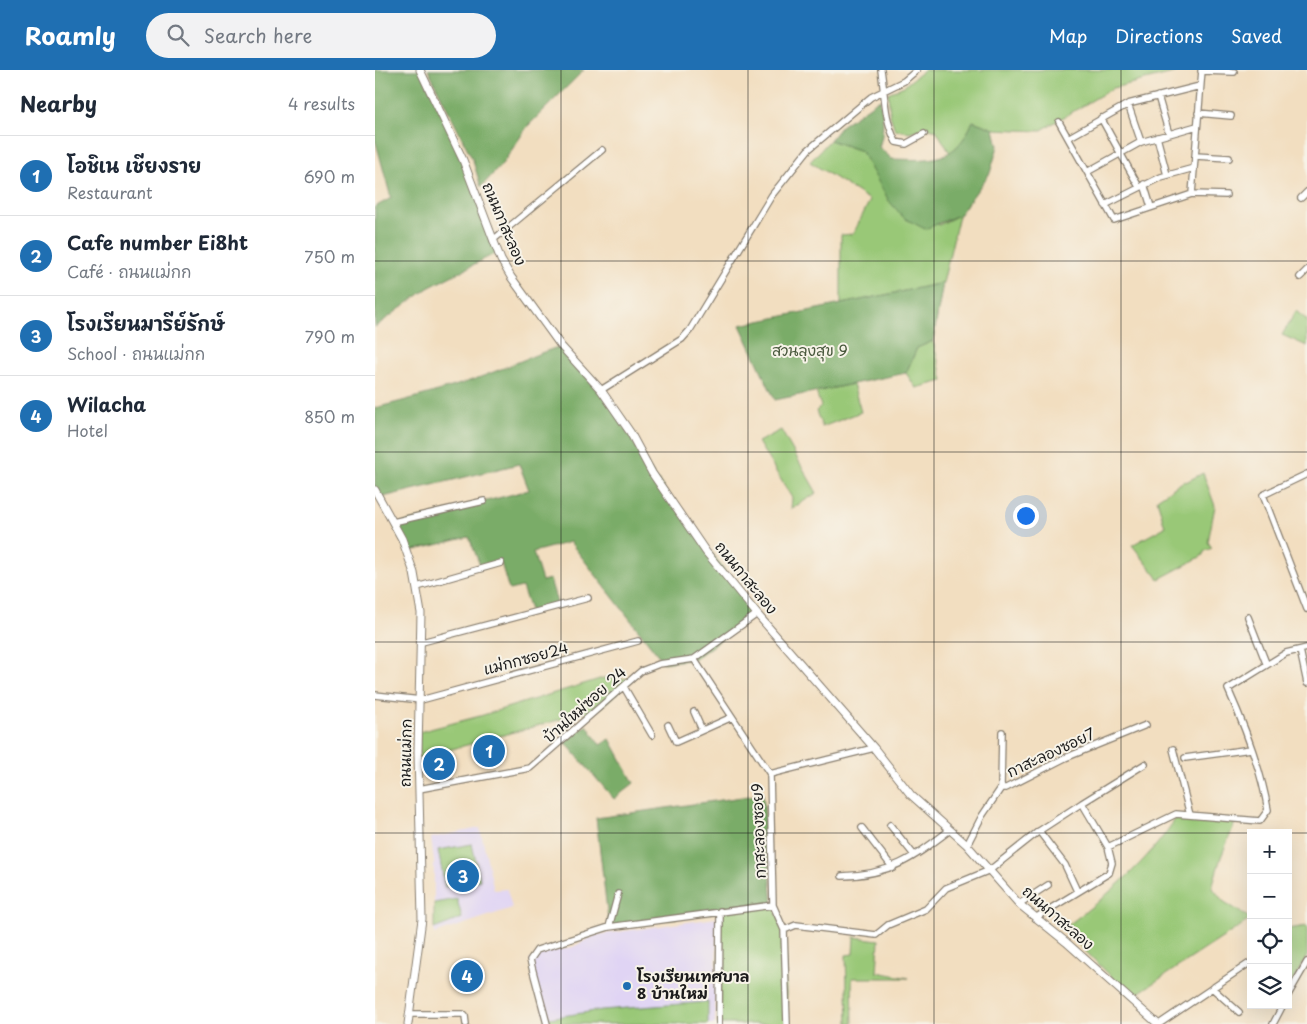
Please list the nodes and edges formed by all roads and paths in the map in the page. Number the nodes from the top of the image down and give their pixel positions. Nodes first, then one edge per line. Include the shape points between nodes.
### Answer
1 (420, 70) edge
2 (881, 70) edge
3 (917, 70) edge
4 (1201, 71) edge
5 (1234, 72) dead end
6 (1200, 86) junction
7 (885, 90) junction
8 (1158, 96) junction
9 (1128, 104) junction
10 (1198, 113) junction
11 (1231, 116) dead end
12 (1101, 118) junction
13 (1059, 122) dead end
14 (1197, 126) junction
15 (924, 134) dead end
16 (1169, 134) junction
17 (1157, 137) junction
18 (1068, 138) junction
19 (1141, 142) junction
20 (601, 150) dead end
21 (1120, 153) junction
22 (1195, 156) junction
23 (1229, 158) dead end
24 (1194, 168) junction
25 (1087, 172) junction
26 (1167, 175) junction
27 (1142, 185) junction
28 (1307, 192) edge
29 (1192, 194) junction
30 (1225, 195) dead end
31 (1301, 198) dead end
32 (1105, 205) junction
33 (1151, 207) junction
34 (493, 240) junction
35 (1307, 270) edge
36 (1300, 276) dead end
37 (601, 390) junction
38 (1307, 474) edge
39 (375, 490) edge
40 (484, 501) dead end
41 (393, 522) junction
42 (501, 563) dead end
43 (417, 587) junction
44 (588, 598) dead end
45 (1305, 599) edge
46 (1307, 609) edge
47 (757, 614) junction
48 (1248, 617) dead end
49 (638, 641) dead end
50 (422, 642) junction
51 (1304, 649) edge
52 (694, 659) junction
53 (1266, 664) junction
54 (1307, 683) edge
55 (624, 687) junction
56 (375, 695) edge
57 (421, 700) junction
58 (694, 712) dead end
59 (732, 716) junction
60 (668, 725) dead end
61 (1146, 725) dead end
62 (702, 730) junction
63 (1002, 732) dead end
64 (652, 735) dead end
65 (874, 748) junction
66 (1173, 749) dead end
67 (1251, 750) junction
68 (1185, 758) dead end
69 (1145, 764) dead end
70 (770, 774) junction
71 (1001, 788) junction
72 (419, 790) junction
73 (1082, 803) junction
74 (1190, 815) junction
75 (890, 825) dead end
76 (862, 828) dead end
77 (950, 830) junction
78 (1039, 831) junction
79 (967, 845) junction
80 (1108, 847) junction
81 (914, 855) junction
82 (893, 868) junction
83 (990, 870) junction
84 (842, 876) dead end
85 (1048, 885) dead end
86 (1077, 891) junction
87 (618, 894) dead end
88 (1019, 904) junction
89 (773, 905) junction
90 (720, 911) junction
91 (1035, 918) junction
92 (609, 927) junction
93 (784, 930) junction
94 (1307, 962) edge
95 (1248, 964) edge
96 (1212, 988) junction
97 (1292, 988) edge
98 (1281, 1009) edge
99 (1239, 1012) dead end
100 (409, 1014) junction
101 (408, 1024) edge
102 (466, 1024) edge
103 (547, 1024) edge
104 (719, 1024) edge
105 (787, 1024) edge
106 (1159, 1024) edge
107 (1273, 1024) edge

1 - 34 street, ถนนกาสะลอง via 463,160
2 - 7 street
3 - 7 street
4 - 5 street
4 - 6 street
6 - 8 street
6 - 10 street
7 - 15 street via 885,109 896,142 906,144
7 - 37 street via 871,97 808,150 771,195 682,339
8 - 9 street
8 - 16 street
9 - 12 street
9 - 19 street
10 - 11 street
10 - 14 street
12 - 18 street
12 - 21 street
13 - 18 street
14 - 16 street
14 - 22 street
16 - 17 street
17 - 19 street
17 - 26 street
18 - 25 street
19 - 21 street
20 - 34 street
21 - 25 street
21 - 27 street
22 - 23 street
22 - 24 street
24 - 26 street
24 - 29 street
25 - 32 street
26 - 27 street
27 - 32 street
27 - 33 street
28 - 31 street
29 - 30 street
29 - 33 street
32 - 33 street via 1114,220
34 - 37 street, ถนนกาสะลอง via 501,260 529,304
35 - 36 street
37 - 47 street, ถนนกาสะลอง via 679,515
38 - 45 street via 1263,495
39 - 41 street, ถนนแม่กก
40 - 41 street
41 - 43 street, ถนนแม่กก via 402,539
42 - 43 street
43 - 50 street, ถนนแม่กก
44 - 50 street
45 - 46 street
47 - 52 street, บ้านใหม่ซอย 24
47 - 65 street, ถนนกาสะลอง
48 - 53 street
49 - 57 street, แม่กกซอย24
50 - 57 street, ถนนแม่กก
51 - 53 street via 1286,653
51 - 54 street
52 - 55 street, บ้านใหม่ซอย 24 via 650,667
52 - 59 street
53 - 67 street via 1228,689
55 - 64 street
55 - 72 street, บ้านใหม่ซอย 24 via 530,768
56 - 57 street
57 - 72 street, ถนนแม่กก
58 - 62 street
59 - 62 street
59 - 70 street
60 - 62 street via 676,742
61 - 71 street, กาสะลองซอย7
63 - 71 street
65 - 70 street, กาสะลองซอย9
65 - 77 street, ถนนกาสะลอง via 911,795
66 - 74 street
67 - 68 street
67 - 74 street via 1268,810 1260,821
69 - 73 street
70 - 89 street, กาสะลองซอย9
71 - 79 street, กาสะลองซอย7
72 - 100 street, ถนนแม่กก via 422,919
73 - 78 street
73 - 80 street
74 - 80 street via 1176,814
75 - 81 street
76 - 82 street
77 - 79 street, ถนนกาสะลอง
77 - 81 street
78 - 83 street
78 - 86 street via 1065,865
79 - 83 street, ถนนกาสะลอง
80 - 86 street via 1112,863 1109,873
81 - 82 street
82 - 84 street via 869,875
83 - 88 street, ถนนกาสะลอง
83 - 93 street via 946,888 926,909 888,925 876,935 796,925
85 - 88 street
86 - 91 street
87 - 92 street
88 - 91 street, ถนนกาสะลอง
89 - 90 street
89 - 93 street
90 - 92 street
90 - 104 street
91 - 106 street, ถนนกาสะลอง
92 - 103 street via 537,950 530,960
93 - 105 street
94 - 97 street
95 - 96 street
96 - 99 street
96 - 106 street
98 - 107 street
100 - 101 street, ถนนแม่กก
100 - 102 street via 463,1014

